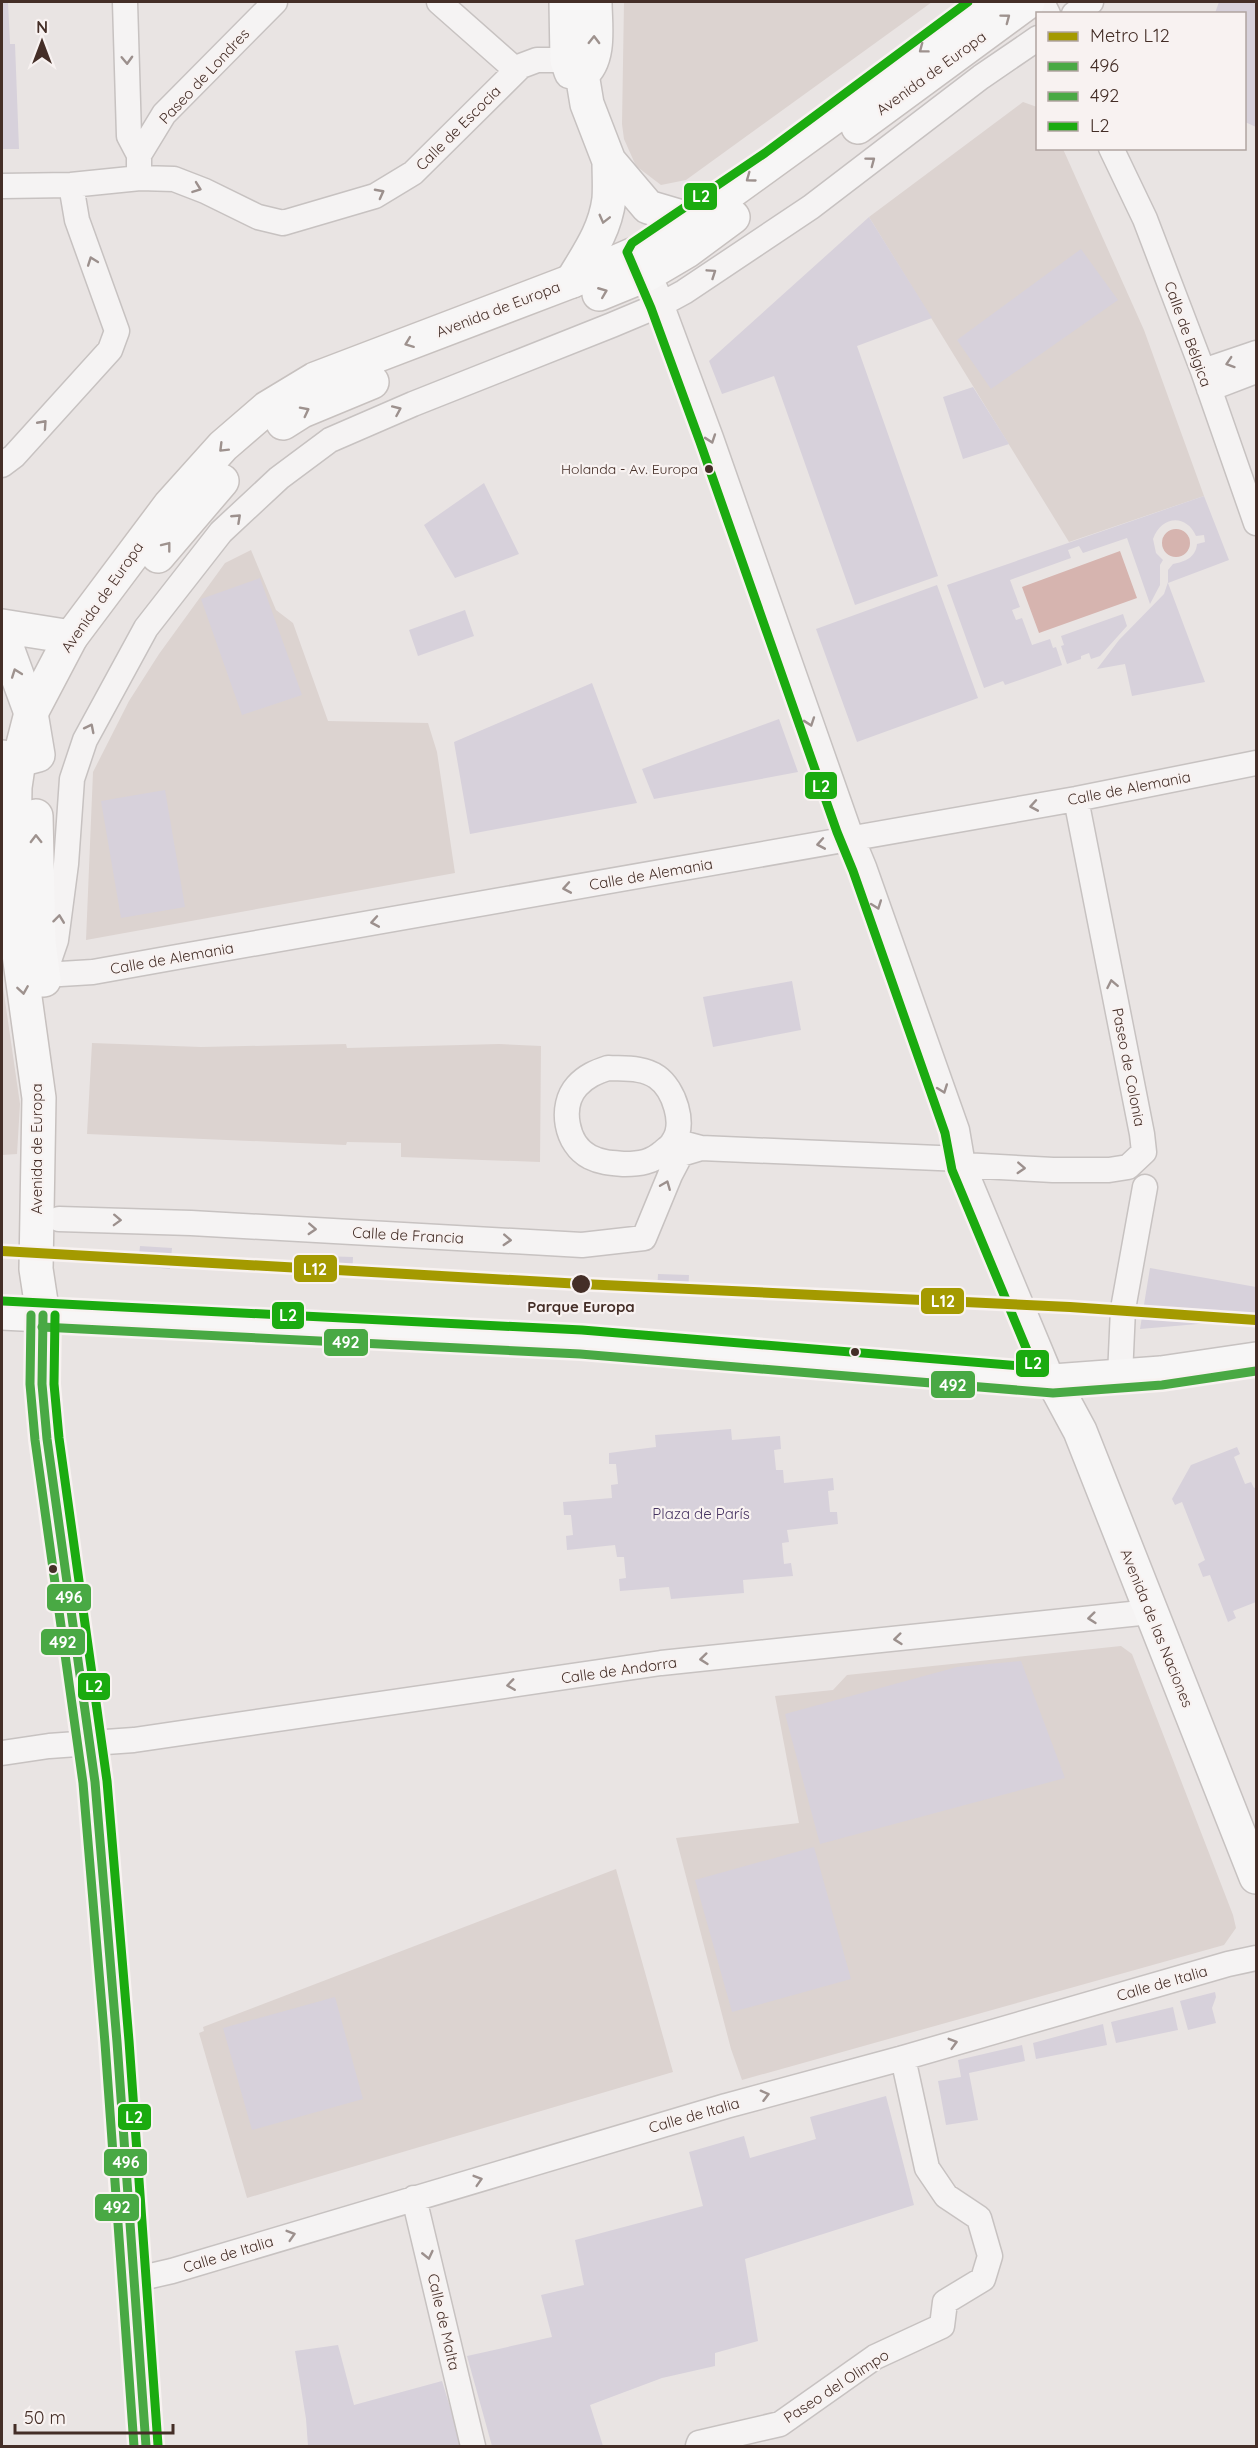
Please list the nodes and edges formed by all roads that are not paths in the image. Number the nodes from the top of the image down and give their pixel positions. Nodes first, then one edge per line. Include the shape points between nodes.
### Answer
1 (125, 2) edge
2 (275, 2) edge
3 (566, 2) edge
4 (595, 2) edge
5 (1028, 2) edge
6 (1091, 2) edge
7 (440, 3) edge
8 (973, 8) edge
9 (1077, 12) edge
10 (1036, 39) edge
11 (574, 67) junction
12 (516, 70) junction
13 (1112, 150) edge
14 (609, 161) junction
15 (139, 166) junction
16 (71, 185) junction
17 (2, 186) edge
18 (692, 220) junction
19 (644, 263) junction
20 (572, 281) junction
21 (662, 304) junction
22 (1257, 353) edge
23 (1257, 371) edge
24 (1206, 380) junction
25 (2, 465) edge
26 (1257, 523) edge
27 (2, 627) edge
28 (2, 633) edge
29 (71, 637) junction
30 (31, 713) junction
31 (19, 757) edge
32 (1257, 764) edge
33 (1076, 799) junction
34 (852, 838) junction
35 (7, 896) edge
36 (44, 975) junction
37 (675, 1141) junction
38 (701, 1148) junction
39 (962, 1162) junction
40 (1145, 1187) dead end
41 (59, 1219) junction
42 (2, 1313) edge
43 (43, 1315) junction
44 (1257, 1359) edge
45 (1120, 1376) junction
46 (1053, 1381) junction
47 (1150, 1612) junction
48 (91, 1743) junction
49 (2, 1753) edge
50 (1257, 1877) edge
51 (1257, 1958) edge
52 (903, 2058) junction
53 (414, 2198) junction
54 (133, 2280) junction
55 (146, 2446) edge
56 (473, 2446) edge
57 (698, 2446) edge

1 -> 15 street via 129,135
2 - 15 street, Paseo de Londres via 164,114
3 - 11 main road
11 -> 4 main road via 591,67
19 -> 5 main road, Avenida de Europa via 697,244
6 - 9 street
7 - 12 street
8 -> 18 main road, Avenida de Europa
21 -> 10 street, Avenida de Europa via 811,207
11 - 12 street, Calle de Escocia via 537,60
11 - 14 main road
15 -> 12 street, Calle de Escocia via 206,191 258,218 283,223 375,196 413,173
13 - 24 street, Calle de Bélgica via 1145,219
14 - 18 main road via 648,207
14 -> 20 main road via 609,198 602,230
15 - 16 street, Calle de Escocia
16 - 17 street, Calle de Escocia
25 -> 16 street via 110,350 117,331 76,219
18 - 19 main road, Avenida de Europa
19 - 20 main road, Avenida de Europa
19 - 21 street
31 -> 19 main road, Avenida de Europa via 117,609 182,526 270,431 302,411
20 -> 29 main road, Avenida de Europa via 315,380 267,408 223,446 170,505
21 -> 34 street
36 -> 21 street, Avenida de Europa via 56,940 72,779 85,740 146,628 221,532 279,478 330,440
22 -> 24 street
23 - 24 street
24 - 26 street, Calle de Bélgica
27 - 29 main road
30 -> 28 main road
29 - 30 main road, Avenida de Europa
30 - 31 main road
31 - 35 main road, Avenida de Europa
36 -> 31 main road, Avenida de Europa via 39,943 35,800
32 - 33 street, Calle de Alemania
33 -> 34 street, Calle de Alemania
39 -> 33 street, Paseo de Colonia via 1053,1170 1109,1170 1128,1167 1144,1152
34 -> 36 street, Calle de Alemania via 93,972
34 -> 39 street via 957,1130
35 -> 43 main road, Avenida de Europa via 39,1098 36,1269
36 - 41 main road, Avenida de Europa via 59,1094
37 - 37 street via 678,1120 669,1088 640,1070 608,1068 590,1074 575,1087 567,1105 567,1124 574,1142 587,1156 606,1163 641,1164 660,1155
37 - 38 street
38 - 39 street
41 -> 38 street, Calle de Francia via 191,1222 582,1245 644,1238 681,1154
39 - 46 street
40 - 45 street via 1123,1309
41 - 43 main road, Avenida de Europa
42 - 43 main road
43 - 46 main road via 581,1342
43 - 48 main road via 42,1384 47,1439
44 - 45 main road
45 - 46 main road
46 - 47 main road, Avenida de las Naciones via 1080,1431
47 -> 48 street, Calle de Andorra via 661,1664
47 - 50 main road, Avenida de las Naciones
48 - 49 street, Calle de Andorra
48 - 54 main road
52 -> 51 street, Calle de Italia
53 -> 52 street, Calle de Italia
52 - 57 street, Paseo del Olimpo via 927,2168 946,2196 979,2218 990,2256 984,2279 945,2302 942,2326 875,2357 780,2424
54 -> 53 street, Calle de Italia
53 -> 56 street, Calle de Malta
54 - 55 main road

